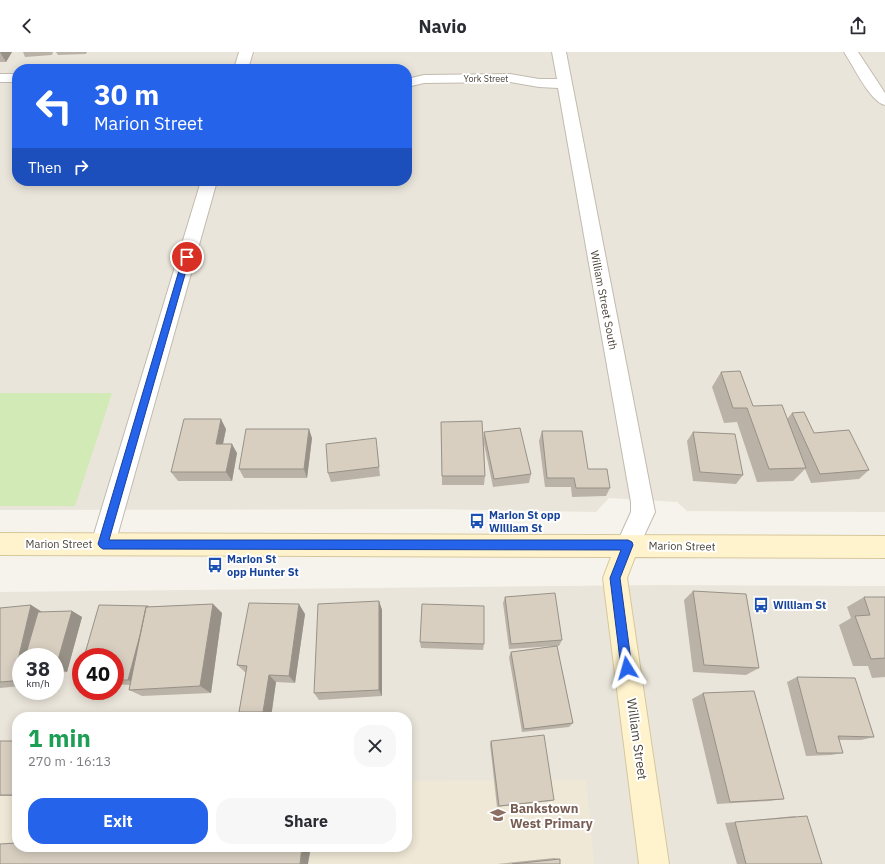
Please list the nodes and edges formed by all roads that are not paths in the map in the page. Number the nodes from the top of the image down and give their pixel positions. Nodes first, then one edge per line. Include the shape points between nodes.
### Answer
1 (246, 52) edge
2 (558, 52) edge
3 (851, 52) edge
4 (242, 64) edge
5 (0, 78) edge
6 (12, 78) edge
7 (412, 82) edge
8 (564, 84) junction
9 (885, 101) edge
10 (208, 186) edge
11 (0, 544) edge
12 (103, 544) junction
13 (628, 545) junction
14 (885, 547) edge
15 (654, 864) edge

1 - 4 street
2 - 8 street, William Street South
3 - 9 street
5 - 6 street
7 - 8 street, York Street via 424,79 510,78
8 - 13 street, William Street South via 642,502 643,512
10 - 12 street
11 - 12 main road, Marion Street
12 - 13 main road, Marion Street
13 - 14 main road, Marion Street
13 - 15 main road, William Street via 615,578

